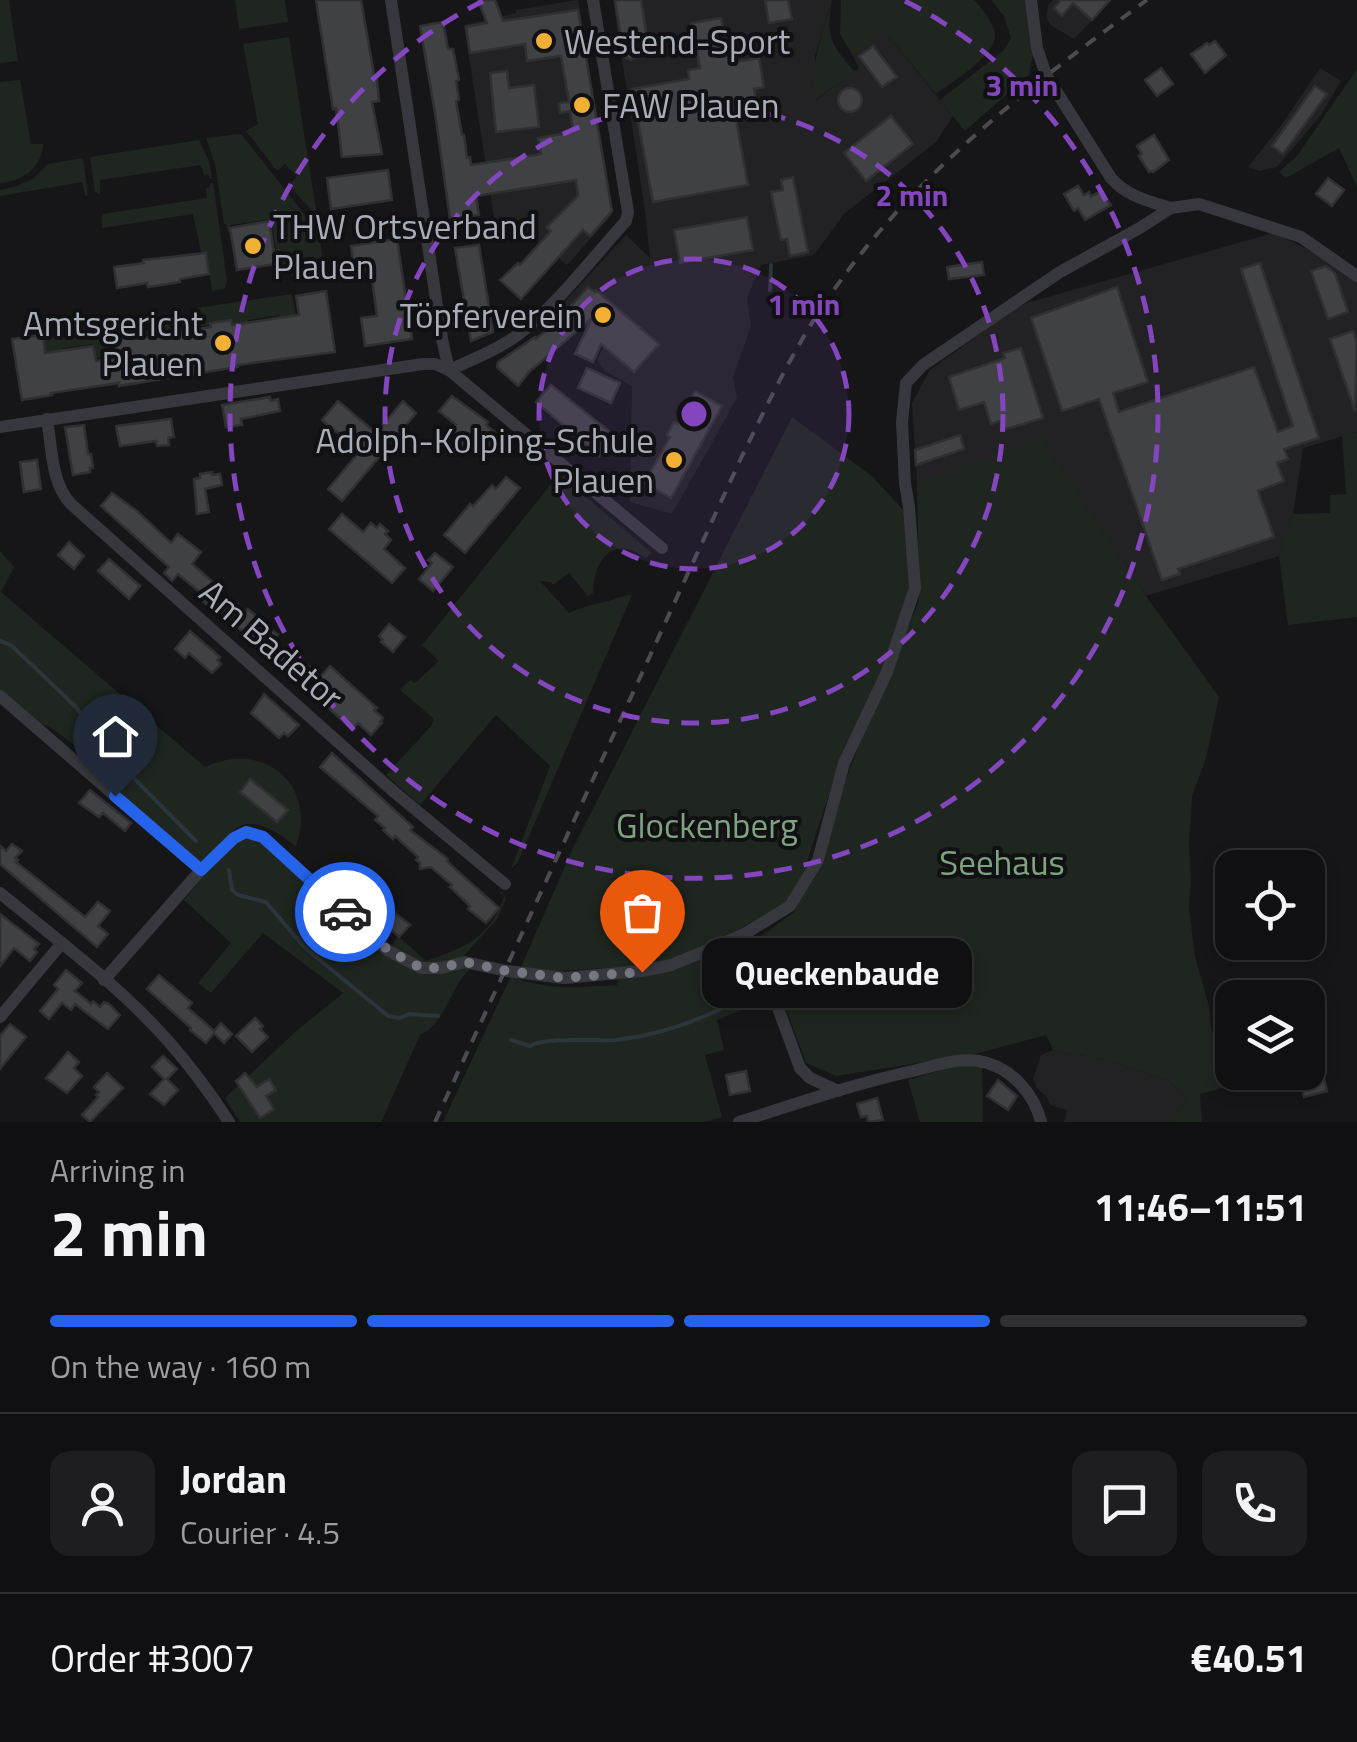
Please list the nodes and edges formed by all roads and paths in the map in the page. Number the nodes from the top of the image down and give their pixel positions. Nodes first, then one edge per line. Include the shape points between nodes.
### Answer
1 (391, 0) edge
2 (593, 0) edge
3 (1031, 0) edge
4 (1171, 208) junction
5 (1357, 276) edge
6 (450, 370) junction
7 (47, 419) junction
8 (0, 427) edge
9 (662, 548) dead end
10 (0, 696) edge
11 (201, 870) junction
12 (504, 884) dead end
13 (0, 893) edge
14 (746, 933) junction
15 (62, 943) junction
16 (104, 980) junction
17 (0, 1018) edge
18 (838, 1091) junction
19 (230, 1122) edge
20 (739, 1122) edge
21 (1041, 1122) edge

1 - 6 street
2 - 6 street via 626,221 517,335
3 - 4 street via 1046,74 1111,178 1138,198
4 - 5 street via 1199,204 1301,238
4 - 14 street via 1060,272 906,383 904,483 915,588 887,672 844,763 818,860 790,906
6 - 7 street via 422,364
6 - 9 street
7 - 8 street
7 - 12 street, Am Badetor via 63,496
10 - 11 street
11 - 14 street via 234,838 255,833 388,950 421,968 465,962 564,978 642,972
11 - 16 street
13 - 15 street
14 - 18 street via 800,1068
15 - 16 street
15 - 17 street
16 - 19 street via 168,1041
18 - 20 street
18 - 21 street via 950,1062 982,1061 1016,1078

